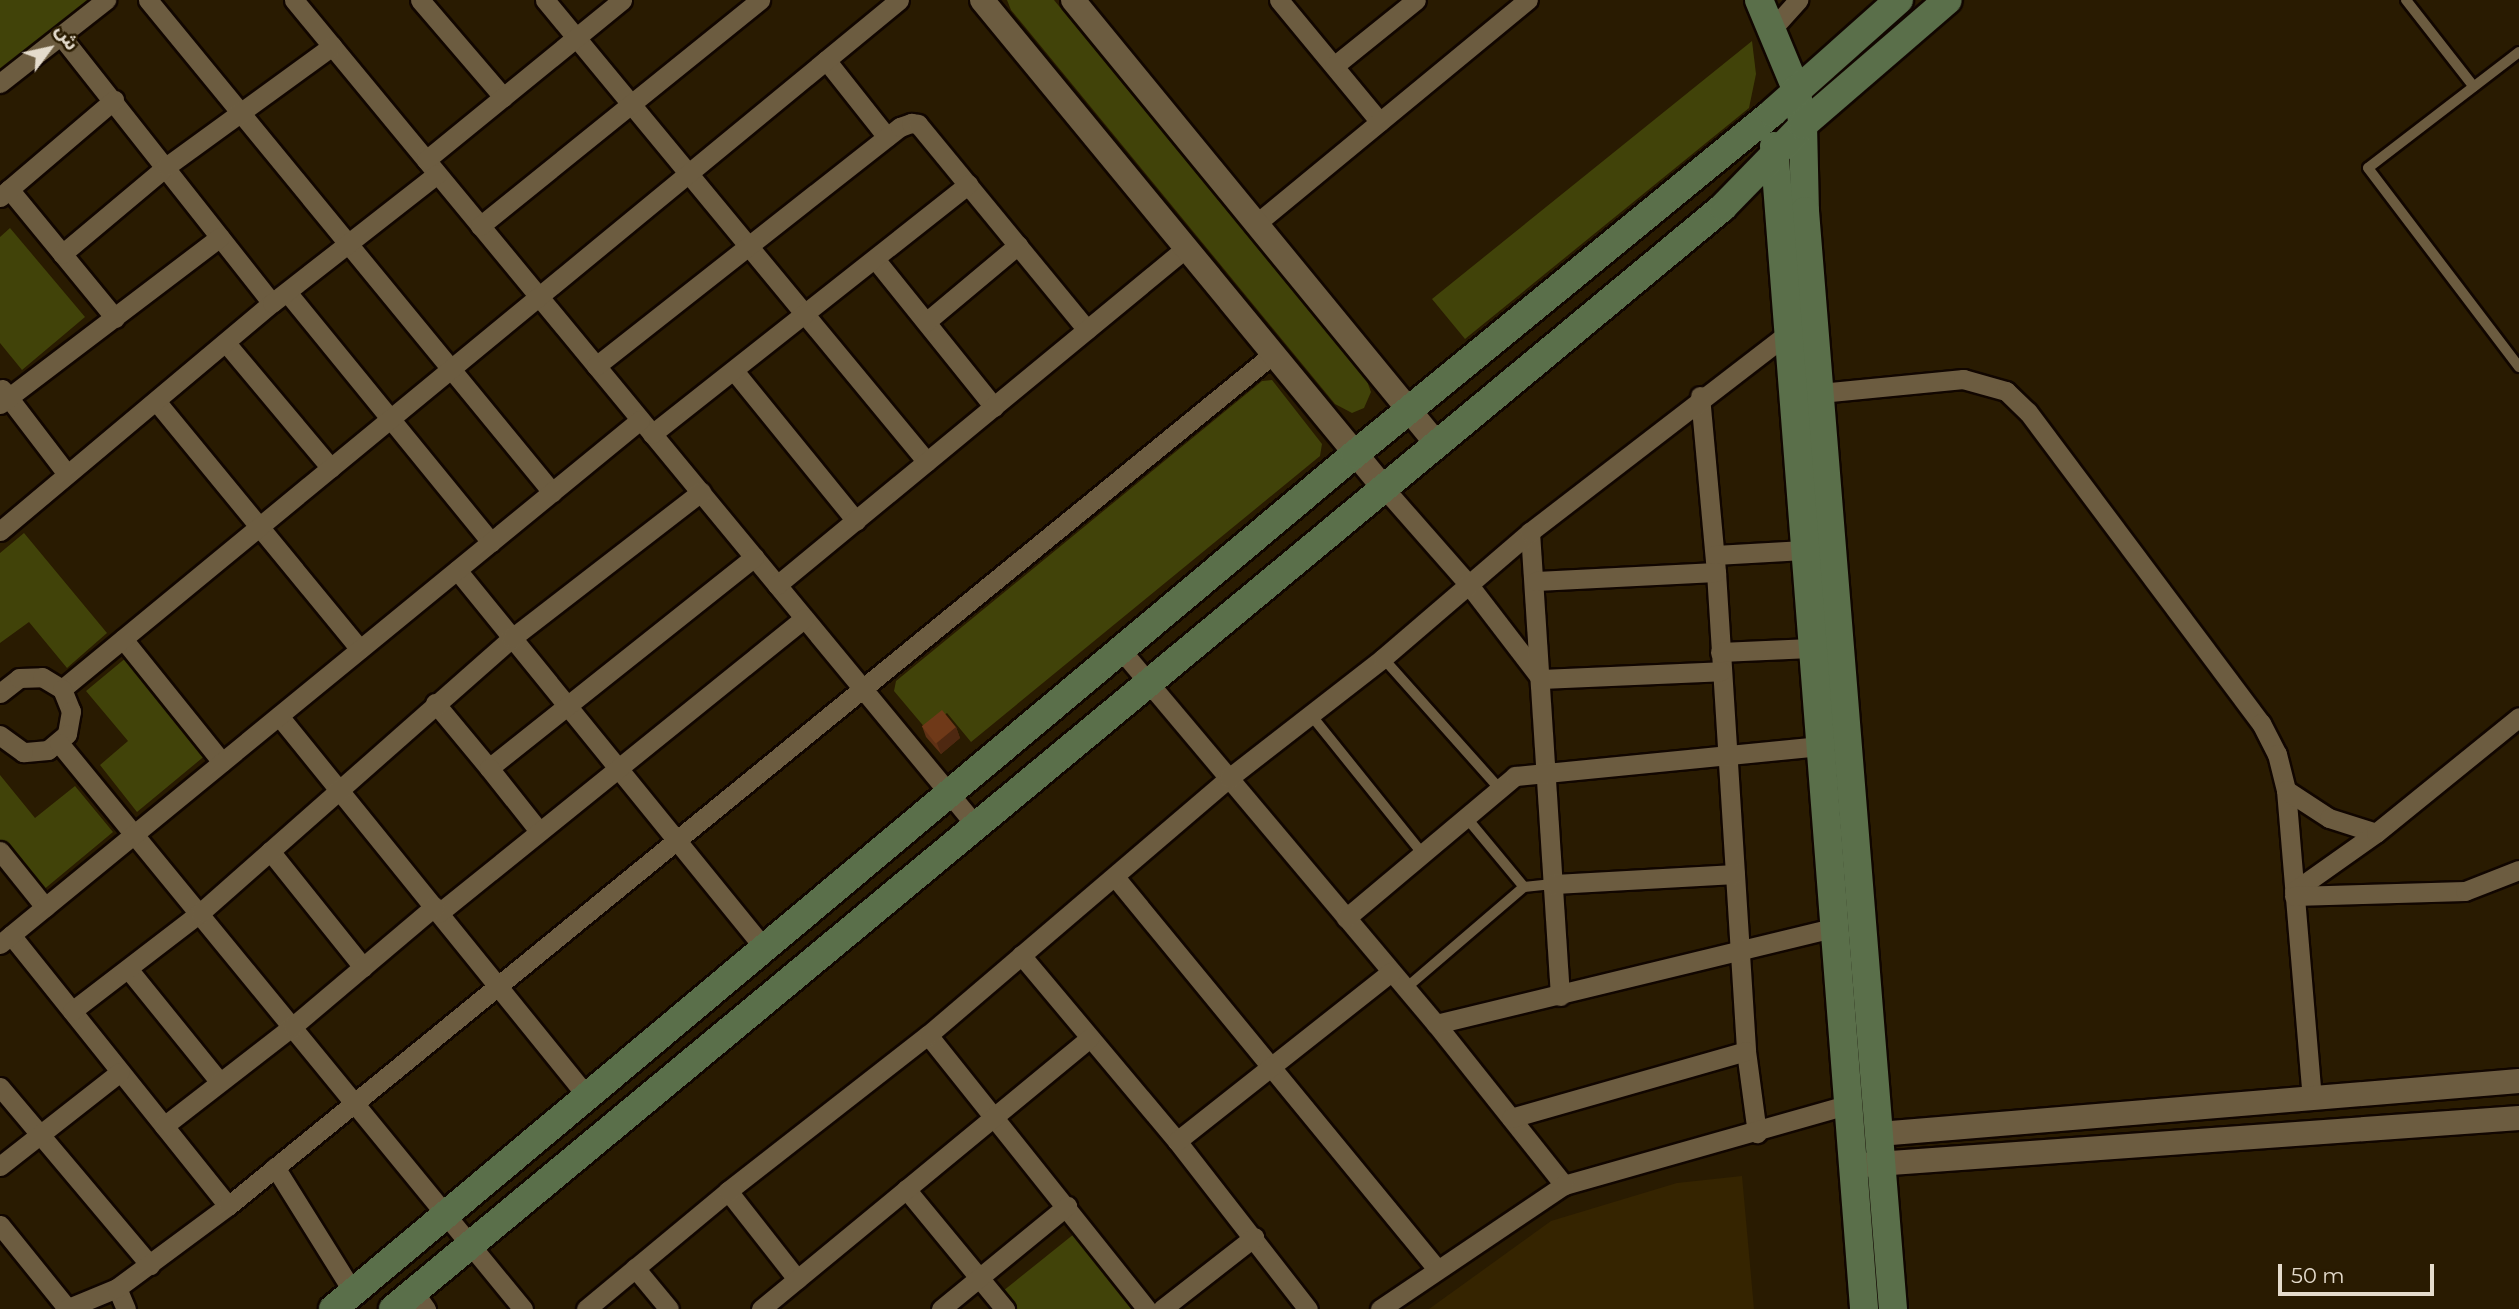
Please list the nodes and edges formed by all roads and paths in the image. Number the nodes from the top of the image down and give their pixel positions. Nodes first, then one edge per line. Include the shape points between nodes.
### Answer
1 (106, 0) edge
2 (148, 0) edge
3 (294, 0) edge
4 (420, 0) edge
5 (545, 0) edge
6 (622, 0) edge
7 (760, 0) edge
8 (899, 0) edge
9 (982, 0) edge
10 (1073, 0) edge
11 (1279, 0) edge
12 (1416, 0) edge
13 (1528, 0) edge
14 (1759, 0) edge
15 (1798, 0) edge
16 (1899, 0) edge
17 (1948, 0) edge
18 (2406, 0) edge
19 (61, 36) junction
20 (578, 38) junction
21 (1777, 39) junction
22 (332, 46) junction
23 (2519, 52) edge
24 (826, 60) junction
25 (1334, 66) junction
26 (0, 83) edge
27 (2474, 87) junction
28 (1796, 89) junction
29 (503, 97) junction
30 (114, 100) junction
31 (631, 104) junction
32 (241, 109) junction
33 (1772, 113) junction
34 (1380, 122) junction
35 (1803, 125) junction
36 (887, 137) junction
37 (1775, 157) junction
38 (167, 166) junction
39 (432, 167) junction
40 (689, 173) junction
41 (968, 184) junction
42 (5, 194) edge
43 (1723, 207) junction
44 (1780, 218) junction
45 (1256, 223) junction
46 (480, 226) junction
47 (220, 237) junction
48 (347, 245) junction
49 (1018, 245) junction
50 (750, 248) junction
51 (1186, 248) junction
52 (62, 254) junction
53 (875, 260) junction
54 (539, 296) junction
55 (279, 298) junction
56 (805, 316) junction
57 (115, 318) junction
58 (926, 322) junction
59 (1087, 330) junction
60 (1788, 333) junction
61 (226, 343) junction
62 (1273, 354) junction
63 (596, 366) junction
64 (2519, 367) edge
65 (451, 369) junction
66 (734, 372) junction
67 (1820, 393) junction
68 (3, 396) edge
69 (1700, 396) junction
70 (156, 401) junction
71 (994, 407) junction
72 (1410, 411) junction
73 (390, 419) junction
74 (646, 427) junction
75 (1436, 443) junction
76 (1355, 454) junction
77 (928, 462) junction
78 (331, 468) junction
79 (67, 474) junction
80 (1383, 487) junction
81 (552, 492) junction
82 (701, 492) junction
83 (856, 521) junction
84 (258, 528) junction
85 (0, 531) edge
86 (1530, 532) junction
87 (491, 542) junction
88 (1804, 550) junction
89 (754, 557) junction
90 (1715, 564) junction
91 (457, 570) junction
92 (1536, 581) junction
93 (778, 585) junction
94 (1469, 585) junction
95 (804, 618) junction
96 (512, 638) junction
97 (123, 639) junction
98 (1811, 648) junction
99 (360, 649) junction
100 (1121, 650) junction
101 (1383, 658) junction
102 (1721, 662) junction
103 (1541, 679) junction
104 (1148, 681) junction
105 (3, 684) edge
106 (62, 689) junction
107 (863, 689) junction
108 (435, 703) junction
109 (566, 705) junction
110 (1311, 715) junction
111 (279, 716) junction
112 (2519, 716) edge
113 (1, 738) edge
114 (59, 743) junction
115 (1819, 746) junction
116 (1727, 758) junction
117 (222, 762) junction
118 (489, 768) junction
119 (618, 769) junction
120 (1547, 770) junction
121 (1229, 778) junction
122 (1497, 786) junction
123 (338, 788) junction
124 (2286, 790) junction
125 (950, 795) junction
126 (1465, 815) junction
127 (976, 826) junction
128 (539, 831) junction
129 (135, 833) junction
130 (2376, 833) junction
131 (677, 842) junction
132 (0, 851) edge
133 (270, 851) junction
134 (1421, 852) junction
135 (2519, 870) edge
136 (1735, 874) junction
137 (1115, 877) junction
138 (1555, 884) junction
139 (1524, 887) junction
140 (2294, 894) junction
141 (45, 907) junction
142 (437, 910) junction
143 (201, 912) junction
144 (1346, 918) junction
145 (1833, 928) junction
146 (6, 939) edge
147 (1740, 948) junction
148 (765, 949) junction
149 (1021, 955) junction
150 (363, 967) junction
151 (129, 970) junction
152 (1391, 972) junction
153 (498, 987) junction
154 (1406, 988) junction
155 (1560, 996) junction
156 (72, 1011) junction
157 (1436, 1024) junction
158 (293, 1026) junction
159 (928, 1035) junction
160 (1090, 1038) junction
161 (1746, 1051) junction
162 (1274, 1066) junction
163 (121, 1072) junction
164 (219, 1081) junction
165 (2519, 1081) edge
166 (0, 1087) edge
167 (587, 1097) junction
168 (2312, 1098) junction
169 (354, 1101) junction
170 (1847, 1105) junction
171 (995, 1116) junction
172 (1511, 1118) junction
173 (2519, 1118) edge
174 (164, 1126) junction
175 (1757, 1133) junction
176 (1879, 1134) junction
177 (40, 1135) junction
178 (1177, 1141) junction
179 (1881, 1163) junction
180 (0, 1166) edge
181 (1853, 1166) junction
182 (275, 1167) junction
183 (1564, 1185) junction
184 (906, 1189) junction
185 (728, 1191) junction
186 (228, 1206) junction
187 (1067, 1206) junction
188 (447, 1214) junction
189 (0, 1225) edge
190 (1254, 1237) junction
191 (471, 1244) junction
192 (150, 1265) junction
193 (635, 1268) junction
194 (1437, 1269) junction
195 (979, 1277) junction
196 (797, 1279) junction
197 (117, 1288) junction
198 (343, 1300) edge
199 (411, 1303) edge
200 (67, 1309) edge
201 (127, 1309) edge
202 (523, 1309) edge
203 (586, 1309) edge
204 (669, 1309) edge
205 (761, 1309) edge
206 (941, 1309) edge
207 (1005, 1309) edge
208 (1147, 1309) edge
209 (1162, 1309) edge
210 (1308, 1309) edge
211 (1380, 1309) edge
212 (1864, 1309) edge
213 (1893, 1309) edge

1 - 19 street
2 - 32 street
3 - 22 street
4 - 29 street
5 - 20 street
6 - 20 street
7 - 31 street
8 - 24 street
9 - 51 street
10 - 45 street
11 - 25 street
12 - 25 street
13 - 34 street
14 - 21 main road
15 - 21 street
16 - 28 main road
17 - 35 main road
18 - 27 lane
19 - 26 street
19 - 30 street
20 - 29 street
20 - 31 street
21 - 28 main road
21 - 33 main road
22 - 32 street
22 - 39 street
23 - 27 lane
24 - 36 street
24 - 40 street
25 - 34 street
27 - 64 lane via 2368,168
28 - 33 main road
28 - 35 main road
29 - 39 street
30 - 38 street
30 - 42 street
31 - 40 street
31 - 46 street
32 - 38 street
32 - 48 street
33 - 37 main road
33 - 72 main road
34 - 45 street
35 - 37 main road
35 - 67 main road
36 - 41 street via 906,123 918,124
36 - 50 street
37 - 43 main road
37 - 44 main road
38 - 47 street
38 - 52 street
39 - 46 street
39 - 48 street
40 - 50 street
40 - 54 street
41 - 49 street
41 - 53 street
42 - 52 street
43 - 44 main road via 1745,202
43 - 75 main road
44 - 60 main road
45 - 72 street
46 - 54 street
47 - 55 street
47 - 57 street
48 - 55 street
48 - 65 street
49 - 58 street
49 - 59 street
50 - 56 street
50 - 63 street
51 - 59 street
51 - 62 street
52 - 57 street
53 - 56 street
53 - 58 street
54 - 63 street
54 - 65 street
55 - 61 street
55 - 73 street
56 - 66 street
56 - 77 street
57 - 68 street
58 - 71 street
59 - 71 street
60 - 69 street
60 - 88 main road
61 - 70 street
61 - 78 street
62 - 76 street
62 - 107 street
63 - 74 street
65 - 73 street
65 - 81 street
66 - 74 street
66 - 83 street
67 - 124 street via 1963,379 1993,384 2018,400 2261,723 2277,754
67 - 176 main road
68 - 79 street
69 - 86 street
69 - 90 street
70 - 79 street
70 - 84 street
71 - 77 street
72 - 75 street
72 - 76 main road
73 - 78 street
73 - 87 street
74 - 81 street
74 - 82 street
75 - 80 main road
76 - 80 street
76 - 100 main road
77 - 83 street
78 - 84 street
79 - 85 street
80 - 94 street
80 - 104 main road
81 - 87 street
82 - 89 street
82 - 96 street
83 - 93 street
84 - 97 street
84 - 99 street
86 - 92 street
86 - 94 street
87 - 91 street
88 - 90 street
88 - 98 main road
89 - 93 street
89 - 109 street
90 - 92 street
90 - 102 street
91 - 96 street
91 - 99 street
92 - 103 street
93 - 95 street
94 - 101 street
94 - 103 street
95 - 107 street
95 - 119 street
96 - 108 street
96 - 109 street
97 - 106 street
97 - 117 street
98 - 102 street
98 - 115 main road
99 - 111 street
100 - 104 street
100 - 125 main road
101 - 110 street
101 - 122 lane
102 - 103 street
102 - 116 street
103 - 120 street
104 - 121 street
104 - 127 main road
105 - 106 street via 30,676 53,681
106 - 114 street via 69,699 71,723
107 - 125 street
107 - 131 street
108 - 118 street
108 - 123 street
109 - 118 street
109 - 119 street
110 - 121 street
110 - 134 lane
111 - 117 street
111 - 123 street
112 - 130 street
113 - 114 street via 12,747 36,754
114 - 129 street
115 - 116 street
115 - 145 main road
116 - 120 street
116 - 136 street
117 - 129 street
118 - 128 street
119 - 128 street
119 - 131 street
120 - 122 street via 1515,776
120 - 138 street
121 - 137 street
121 - 144 street
122 - 126 street
123 - 133 street
123 - 142 street
124 - 130 street via 2329,818
124 - 140 street
125 - 127 street
125 - 148 main road
126 - 134 street
126 - 139 lane
127 - 191 main road
128 - 142 street
129 - 141 street
129 - 143 street
130 - 140 street
131 - 148 street
131 - 153 street
132 - 141 street
133 - 143 street
133 - 150 street
134 - 144 street
135 - 140 street via 2465,891
136 - 138 street
136 - 147 street
137 - 149 street
137 - 162 street
138 - 139 lane
138 - 155 street
139 - 154 lane
140 - 168 street
141 - 146 street
142 - 150 street
142 - 153 street
143 - 151 street
143 - 158 street
144 - 152 street
145 - 147 street
145 - 170 main road
146 - 156 street
147 - 155 street
147 - 161 street
148 - 167 main road
149 - 159 street
149 - 160 street
150 - 158 street
151 - 156 street
151 - 164 street
152 - 154 street
152 - 162 street
153 - 167 street
153 - 169 street
154 - 157 street
155 - 157 street
156 - 163 street
157 - 172 street
158 - 164 street
158 - 169 street
159 - 171 street
159 - 185 street
160 - 171 street
160 - 178 street
161 - 172 street
161 - 175 street
162 - 178 street
162 - 194 street
163 - 174 street
163 - 177 street
164 - 174 street
165 - 168 street
166 - 177 street
167 - 188 main road
168 - 176 street
169 - 182 street
169 - 188 street
170 - 175 street
170 - 181 main road
171 - 184 street
171 - 187 street
172 - 183 street
173 - 179 street
174 - 186 street
175 - 183 street
176 - 179 main road
177 - 180 street
177 - 192 street
178 - 190 street
179 - 181 street
179 - 213 main road
181 - 212 main road
182 - 186 street
182 - 198 street
183 - 194 street
184 - 195 street
184 - 196 street
185 - 193 street
185 - 196 street
186 - 192 street
187 - 195 street
187 - 208 street
188 - 191 street
188 - 198 main road
189 - 200 street
190 - 209 street
190 - 210 street
191 - 199 main road
191 - 202 street
192 - 197 street
193 - 203 street
193 - 204 street
194 - 211 street
195 - 206 street
195 - 207 street
196 - 205 street
197 - 200 street
197 - 201 street

